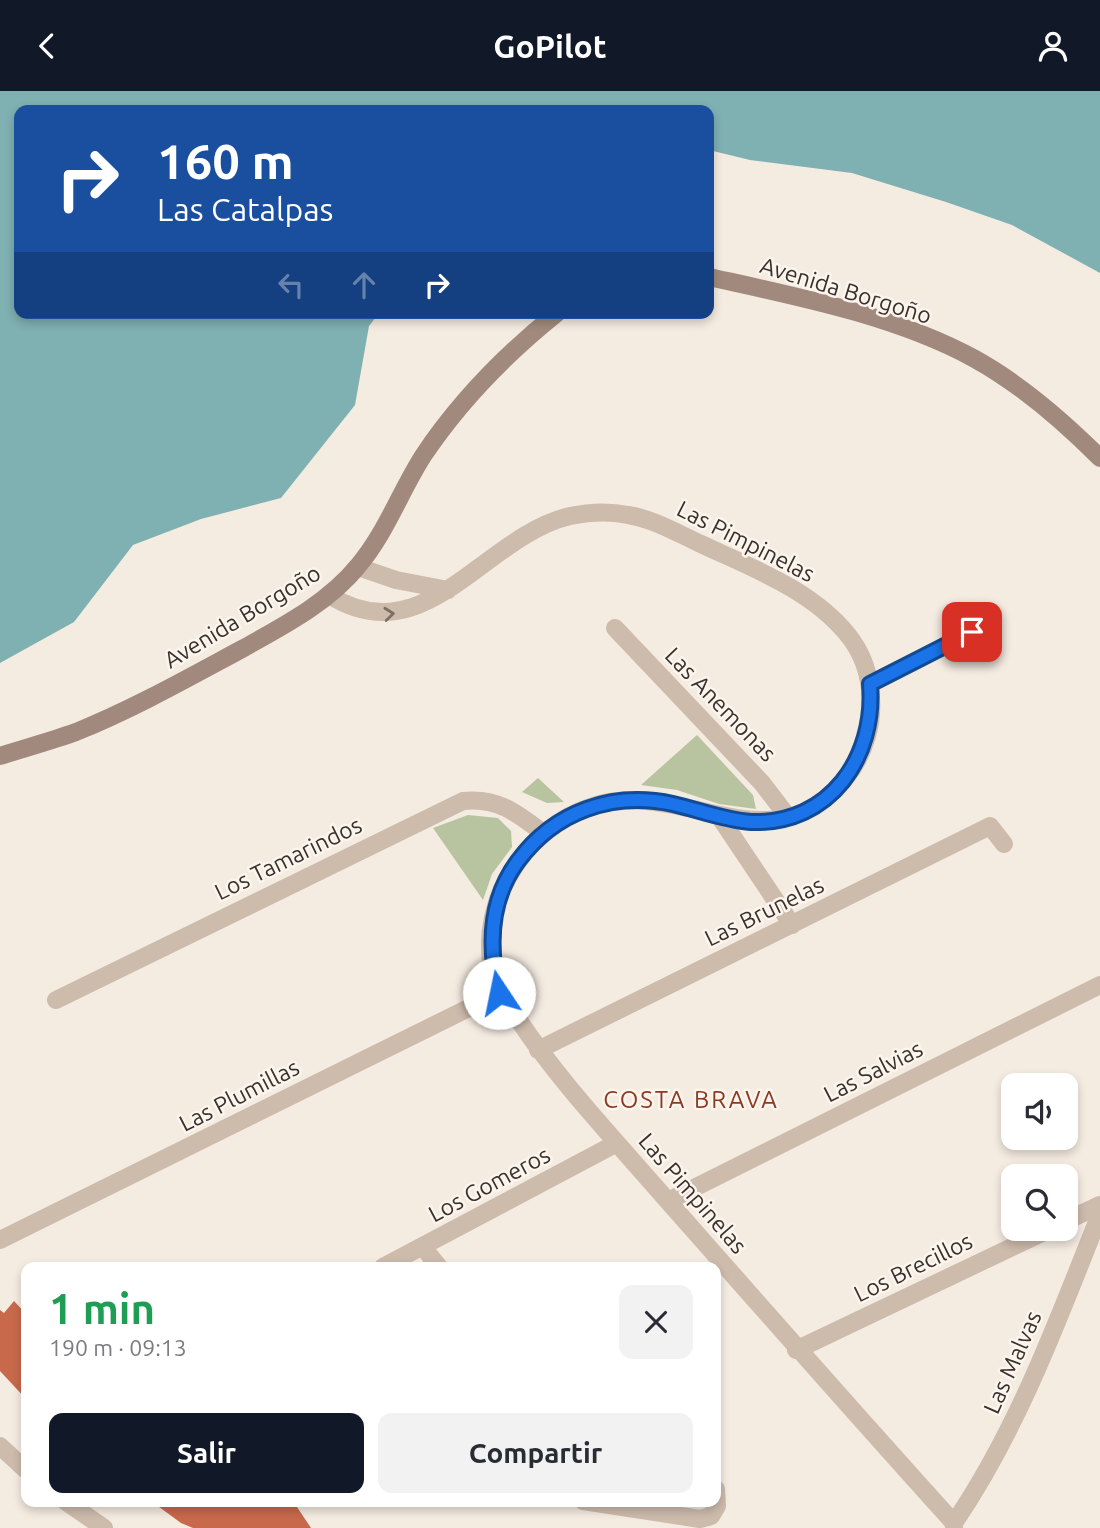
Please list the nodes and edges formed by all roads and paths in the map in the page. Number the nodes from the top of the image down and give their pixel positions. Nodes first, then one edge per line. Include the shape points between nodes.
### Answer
1 (714, 278) edge
2 (550, 319) edge
3 (1100, 458) edge
4 (358, 567) junction
5 (448, 590) junction
6 (329, 596) junction
7 (615, 628) dead end
8 (972, 632) dead end
9 (870, 684) junction
10 (0, 756) edge
11 (719, 816) junction
12 (788, 817) junction
13 (543, 833) junction
14 (1004, 844) dead end
15 (792, 925) junction
16 (1100, 985) edge
17 (499, 993) junction
18 (56, 1000) dead end
19 (538, 1049) junction
20 (617, 1143) junction
21 (667, 1201) junction
22 (1100, 1205) edge
23 (1078, 1215) edge
24 (1100, 1215) edge
25 (0, 1240) edge
26 (1025, 1241) edge
27 (423, 1247) junction
28 (393, 1262) edge
29 (435, 1262) edge
30 (720, 1262) edge
31 (721, 1263) edge
32 (796, 1350) junction
33 (0, 1446) edge
34 (21, 1465) edge
35 (74, 1507) edge
36 (622, 1507) edge
37 (716, 1507) edge
38 (954, 1525) edge
39 (104, 1528) edge

1 - 3 main road, Avenida Borgoño via 877,320 972,357 1041,403
2 - 4 main road, Avenida Borgoño via 467,398 423,456
4 - 5 street
4 - 6 main road, Avenida Borgoño
6 -> 5 street, Las Pimpinelas via 349,608 376,615 405,612
5 - 9 street, Las Pimpinelas via 548,523 589,513 631,515 670,529 802,594 846,632
6 - 10 main road, Avenida Borgoño via 171,688 75,732
7 - 12 street, Las Anemonas via 762,783
8 - 9 street
9 - 12 street, Las Pimpinelas via 870,722 859,759 836,789
11 - 12 street, Las Pimpinelas via 754,822
11 - 13 street, Las Pimpinelas via 627,799 583,809
11 - 15 street
13 - 17 street, Las Pimpinelas via 514,866 496,906 491,949
13 - 18 street, Los Tamarindos via 498,803 463,800
14 - 15 street, Las Brunelas via 990,826
15 - 19 street, Las Brunelas
16 - 21 street, Las Salvias
17 - 19 street, Las Pimpinelas
17 - 25 street, Las Plumillas
19 - 20 street, Las Pimpinelas
20 - 21 street, Las Pimpinelas
20 - 27 street, Los Gomeros
21 - 30 street, Las Pimpinelas
22 - 23 street
24 - 38 street, Las Malvas via 1004,1438
26 - 32 street, Los Brecillos
27 - 28 street, Los Gomeros
27 - 29 street
31 - 32 street, Las Pimpinelas
32 - 38 street, Las Pimpinelas
33 - 34 street
35 - 39 street
36 - 37 street via 700,1519 711,1516

